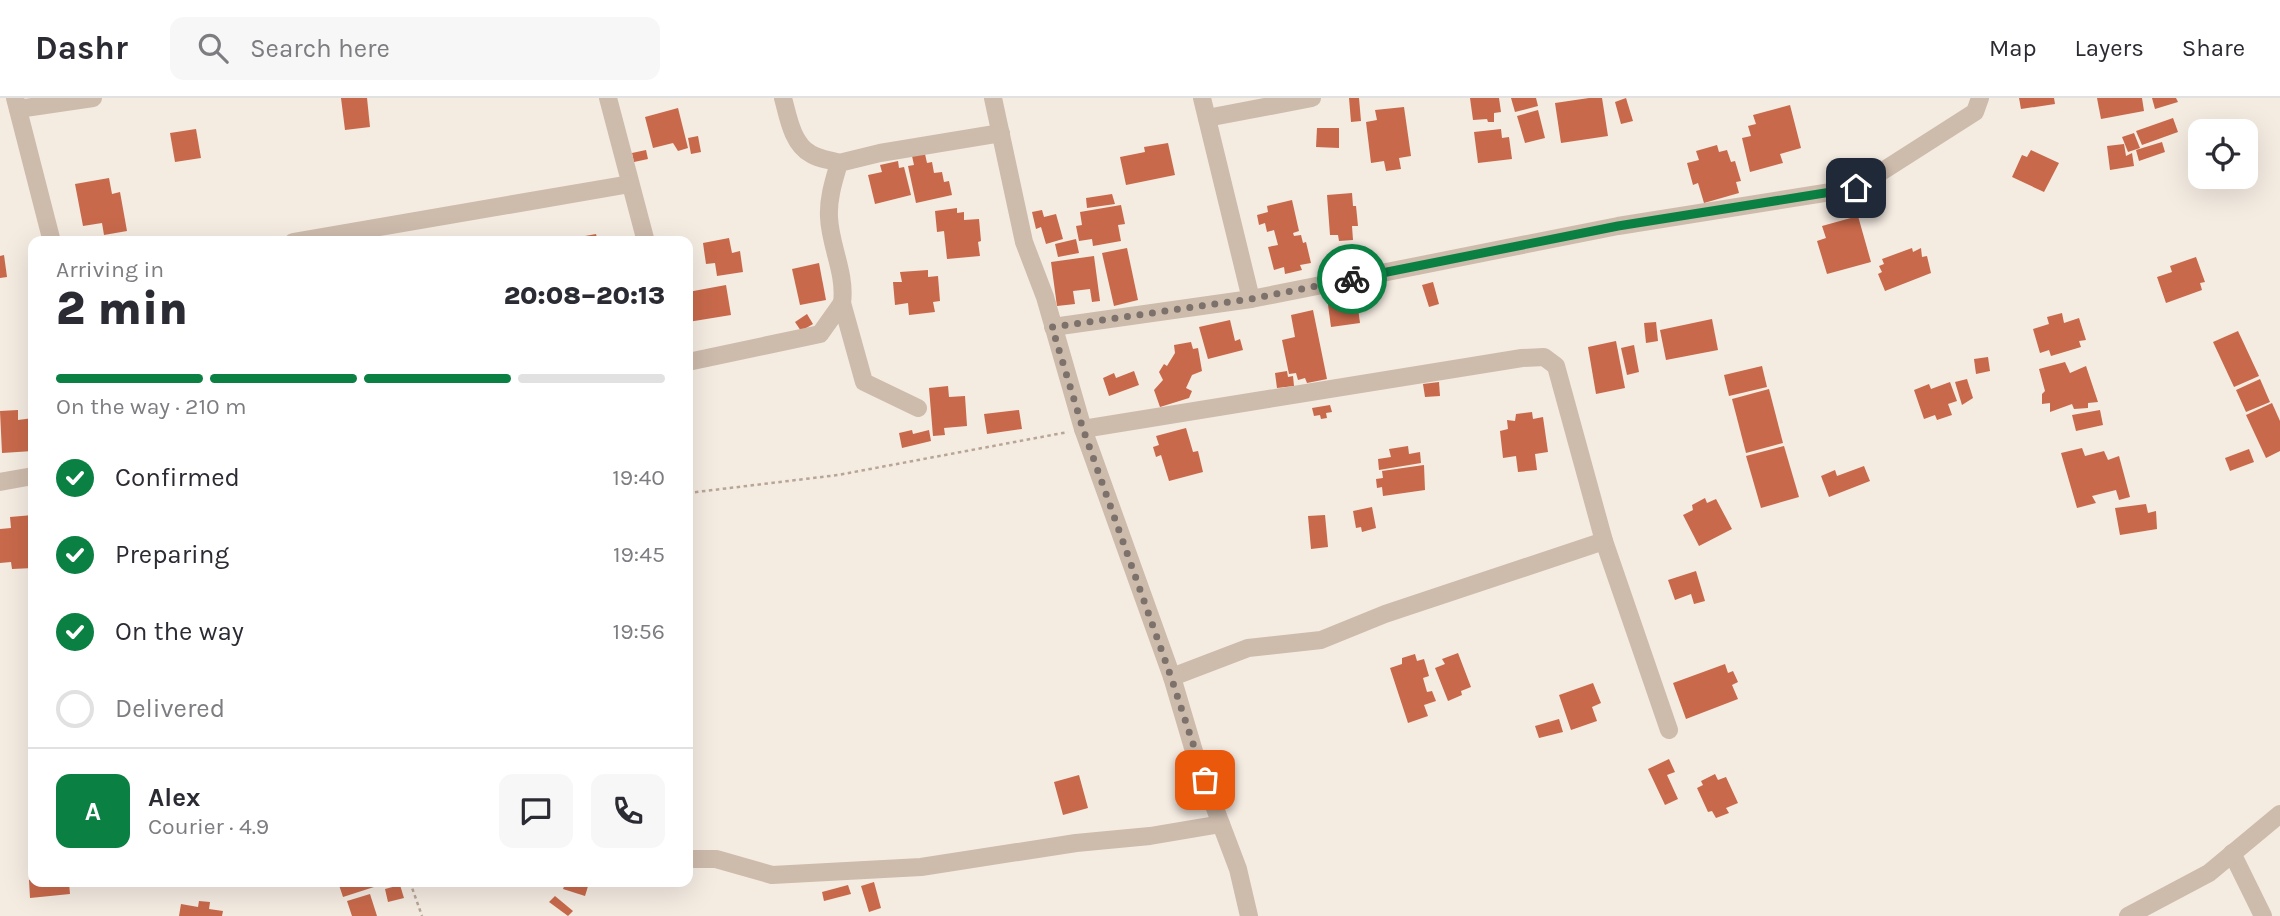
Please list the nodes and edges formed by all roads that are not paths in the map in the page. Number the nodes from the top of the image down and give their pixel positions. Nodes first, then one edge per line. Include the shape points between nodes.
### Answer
1 (93, 98) edge
2 (608, 98) edge
3 (783, 98) edge
4 (993, 98) edge
5 (1202, 98) edge
6 (1312, 98) edge
7 (1980, 98) edge
8 (16, 104) edge
9 (1207, 118) junction
10 (1001, 132) junction
11 (839, 163) junction
12 (630, 184) junction
13 (50, 236) edge
14 (328, 236) edge
15 (644, 236) edge
16 (1251, 299) junction
17 (842, 303) junction
18 (1052, 327) junction
19 (693, 360) edge
20 (918, 408) dead end
21 (1083, 429) junction
22 (28, 477) edge
23 (0, 482) edge
24 (1604, 541) junction
25 (1171, 677) junction
26 (1669, 730) dead end
27 (2280, 814) edge
28 (1221, 824) junction
29 (2232, 853) junction
30 (693, 859) edge
31 (1249, 916) edge
32 (2128, 916) edge
33 (2263, 916) edge

1 - 8 street
2 - 12 street
3 - 11 street via 800,145 811,154
4 - 10 street
5 - 9 street
6 - 9 street
7 - 16 street via 1975,112 1856,188 1618,226
8 - 13 street
9 - 16 street
10 - 11 street
10 - 18 street via 1024,242
11 - 17 street via 829,218 844,288
12 - 14 street
12 - 15 street
16 - 18 street
17 - 19 street via 820,334
17 - 20 street via 864,382
18 - 21 street
21 - 24 street via 1544,357 1556,366
21 - 25 street
22 - 23 street
24 - 25 street via 1321,640 1248,648
24 - 26 street
25 - 28 street
27 - 29 street
28 - 30 street via 921,867 772,875 716,859
28 - 31 street
29 - 32 street via 2209,873
29 - 33 street

